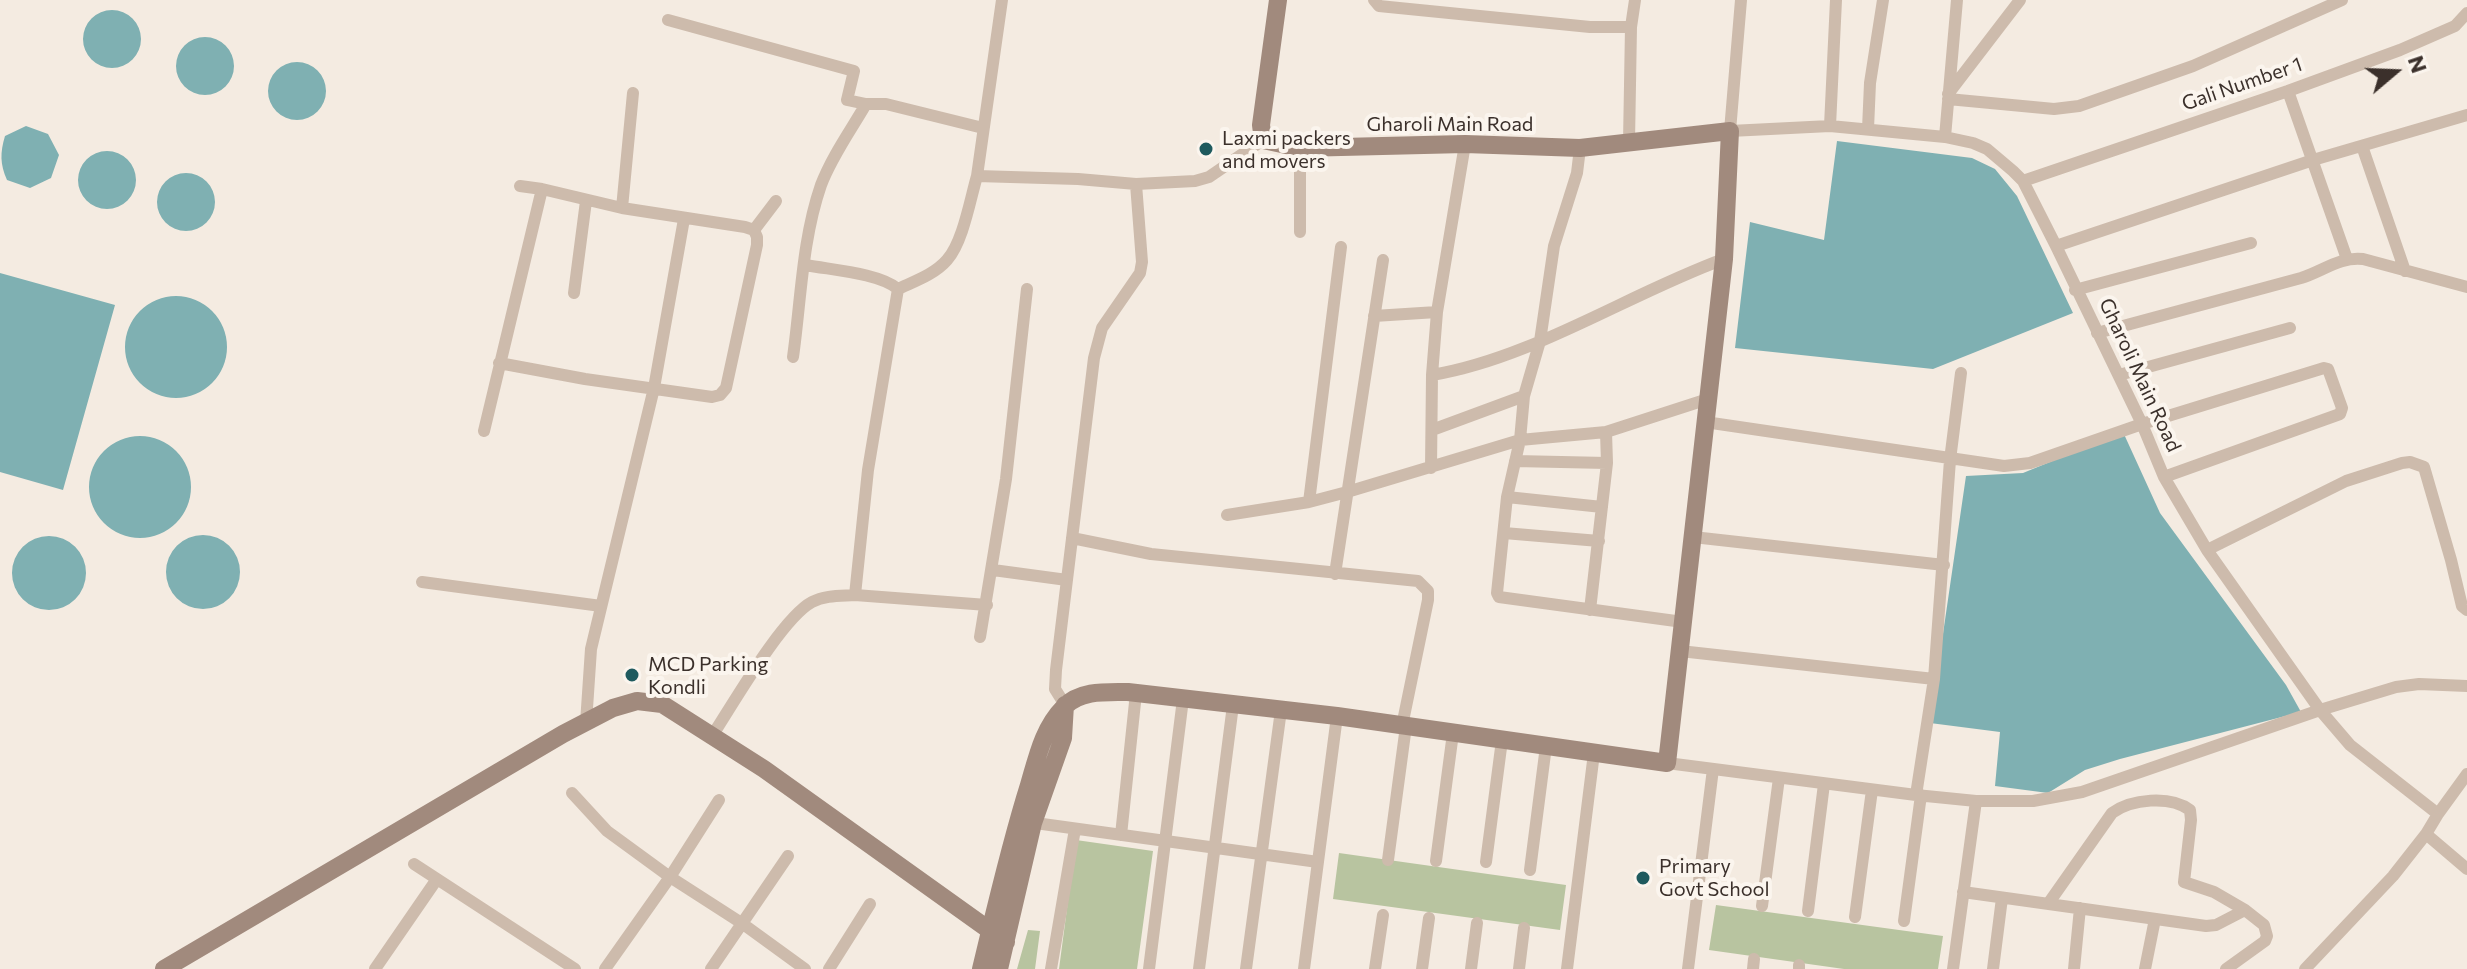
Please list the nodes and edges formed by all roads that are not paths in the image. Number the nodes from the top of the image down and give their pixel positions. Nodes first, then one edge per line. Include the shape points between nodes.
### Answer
1 (1002, 0) edge
2 (1278, 0) edge
3 (1360, 0) edge
4 (1635, 0) edge
5 (1741, 0) edge
6 (1836, 0) edge
7 (1883, 0) edge
8 (1957, 0) edge
9 (2020, 0) edge
10 (2342, 0) edge
11 (1374, 1) edge
12 (2467, 13) edge
13 (668, 20) dead end
14 (1631, 27) junction
15 (2288, 91) junction
16 (633, 93) dead end
17 (1948, 96) junction
18 (866, 104) junction
19 (2467, 115) edge
20 (1830, 126) junction
21 (983, 128) junction
22 (1868, 129) junction
23 (1730, 131) junction
24 (1945, 137) junction
25 (1263, 140) junction
26 (1629, 142) junction
27 (1465, 144) junction
28 (2362, 146) junction
29 (1300, 148) junction
30 (1580, 148) junction
31 (2313, 160) junction
32 (977, 176) junction
33 (2023, 181) junction
34 (1136, 184) junction
35 (520, 186) dead end
36 (542, 189) junction
37 (586, 201) junction
38 (776, 201) dead end
39 (622, 208) junction
40 (684, 219) junction
41 (754, 230) junction
42 (1300, 232) dead end
43 (2251, 243) dead end
44 (2056, 246) junction
45 (1341, 247) dead end
46 (1724, 259) junction
47 (2347, 259) junction
48 (1383, 260) dead end
49 (806, 265) junction
50 (2405, 271) junction
51 (2467, 287) edge
52 (898, 289) junction
53 (1027, 289) dead end
54 (2075, 290) junction
55 (574, 293) dead end
56 (1437, 312) junction
57 (1374, 316) junction
58 (2290, 328) dead end
59 (2097, 333) junction
60 (1540, 341) junction
61 (793, 357) dead end
62 (499, 363) junction
63 (1961, 373) dead end
64 (1432, 375) junction
65 (2119, 375) junction
66 (654, 388) junction
67 (1524, 396) junction
68 (1708, 399) junction
69 (1705, 422) junction
70 (2142, 424) junction
71 (1432, 430) junction
72 (484, 431) dead end
73 (1606, 432) junction
74 (1520, 440) junction
75 (1950, 460) junction
76 (1515, 461) junction
77 (1607, 463) junction
78 (1431, 468) junction
79 (2164, 477) junction
80 (1347, 492) junction
81 (1507, 497) junction
82 (1309, 502) junction
83 (1602, 507) junction
84 (1227, 515) dead end
85 (1504, 533) junction
86 (1693, 537) junction
87 (1072, 538) junction
88 (1599, 541) junction
89 (2207, 550) junction
90 (1944, 565) junction
91 (993, 570) junction
92 (1335, 574) junction
93 (1067, 580) junction
94 (422, 582) dead end
95 (855, 595) junction
96 (987, 605) junction
97 (601, 606) junction
98 (1590, 610) junction
99 (2467, 610) edge
100 (1683, 622) junction
101 (980, 637) dead end
102 (1680, 651) junction
103 (1934, 679) junction
104 (2467, 686) edge
105 (1136, 693) junction
106 (1183, 699) junction
107 (1065, 705) junction
108 (1233, 705) junction
109 (1281, 710) junction
110 (2320, 710) junction
111 (1337, 716) junction
112 (586, 723) junction
113 (1404, 726) junction
114 (1453, 733) junction
115 (712, 736) junction
116 (1502, 740) junction
117 (1546, 746) junction
118 (1594, 753) junction
119 (1667, 763) junction
120 (1713, 769) junction
121 (2467, 774) edge
122 (1779, 778) junction
123 (1824, 784) junction
124 (1872, 790) junction
125 (572, 793) dead end
126 (1919, 795) junction
127 (719, 800) dead end
128 (1976, 801) junction
129 (2438, 814) junction
130 (1025, 822) junction
131 (1075, 829) junction
132 (2426, 834) junction
133 (1121, 835) junction
134 (1165, 841) junction
135 (1215, 848) junction
136 (1261, 854) junction
137 (788, 856) dead end
138 (1388, 860) dead end
139 (1436, 861) dead end
140 (1318, 862) junction
141 (1486, 862) dead end
142 (414, 864) dead end
143 (2467, 869) edge
144 (1530, 870) dead end
145 (670, 877) junction
146 (437, 879) junction
147 (1963, 892) junction
148 (2002, 898) junction
149 (870, 904) dead end
150 (2048, 904) junction
151 (1762, 906) dead end
152 (2080, 908) junction
153 (2245, 910) junction
154 (1808, 911) dead end
155 (1383, 915) dead end
156 (1855, 917) dead end
157 (1429, 918) dead end
158 (2155, 919) junction
159 (1904, 921) dead end
160 (1477, 923) dead end
161 (743, 924) junction
162 (1524, 928) dead end
163 (998, 936) junction
164 (381, 967) edge
165 (164, 969) edge
166 (575, 969) edge
167 (605, 969) edge
168 (711, 969) edge
169 (805, 969) edge
170 (829, 969) edge
171 (981, 969) edge
172 (999, 969) edge
173 (1051, 969) edge
174 (1149, 969) edge
175 (1199, 969) edge
176 (1246, 969) edge
177 (1304, 969) edge
178 (1375, 969) edge
179 (1422, 969) edge
180 (1471, 969) edge
181 (1519, 969) edge
182 (1567, 969) edge
183 (1688, 969) edge
184 (1953, 969) edge
185 (1993, 969) edge
186 (2074, 969) edge
187 (2145, 969) edge
188 (2226, 969) edge
189 (2305, 969) edge

1 - 21 street
2 - 25 street
3 - 11 street
4 - 14 street
5 - 23 street
6 - 20 street
7 - 22 street
8 - 17 street
9 - 17 street
10 - 17 street via 2193,66 2079,106 2054,109
11 - 14 street via 1379,6
12 - 15 street, Gali Number 1 via 2455,26 2400,50
13 - 18 street via 854,71 847,100
14 - 26 street
15 - 31 street
15 - 33 street, Gali Number 1
16 - 39 street
17 - 24 street
18 - 21 street via 886,104
18 - 49 street via 822,184
19 - 28 street
20 - 22 street, Gharoli Main Road
20 - 23 street, Gharoli Main Road
21 - 32 street
22 - 24 street, Gharoli Main Road
23 - 26 street, Gharoli Main Road
23 - 46 street
24 - 33 street, Gharoli Main Road via 1987,149
25 - 29 street, Gharoli Main Road
25 - 34 street via 1202,180
26 - 30 street, Gharoli Main Road
27 - 29 street, Gharoli Main Road
27 - 30 street, Gharoli Main Road
27 - 56 street
28 - 31 street
28 - 50 street
29 - 42 street
30 - 60 street via 1554,246
31 - 44 street
31 - 47 street
32 - 34 street
32 - 52 street via 948,259
33 - 44 street, Gharoli Main Road
34 - 87 street via 1142,262 1096,342
35 - 36 street
36 - 37 street
36 - 62 street
37 - 39 street
37 - 55 street
38 - 41 street
39 - 40 street
40 - 41 street
40 - 66 street
41 - 66 street via 757,245 726,388 712,397
43 - 54 street
44 - 54 street, Gharoli Main Road
45 - 82 street
46 - 60 street
46 - 68 street
47 - 50 street
47 - 59 street via 2301,278
48 - 57 street
49 - 52 street via 879,279
49 - 61 street
50 - 51 street
52 - 95 street via 868,470
53 - 91 street
54 - 59 street, Gharoli Main Road
56 - 57 street
56 - 64 street
57 - 80 street
58 - 65 street
59 - 65 street, Gharoli Main Road
60 - 64 street
60 - 67 street
62 - 66 street
62 - 72 street
63 - 75 street
64 - 71 street
65 - 70 street, Gharoli Main Road
66 - 97 street
67 - 71 street
67 - 74 street
68 - 69 street
68 - 73 street
69 - 75 street
69 - 86 street
70 - 75 street via 2030,463
70 - 79 street, Gharoli Main Road
70 - 79 street via 2328,369 2340,414
71 - 78 street
73 - 74 street
73 - 77 street
74 - 76 street
74 - 78 street
75 - 90 street
76 - 77 street
76 - 81 street
77 - 83 street
78 - 80 street
79 - 89 street, Gharoli Main Road
80 - 82 street
80 - 92 street
81 - 83 street
81 - 85 street
82 - 84 street
83 - 88 street
85 - 88 street
85 - 98 street via 1499,597
86 - 90 street
86 - 100 street
87 - 92 street via 1151,554
87 - 93 street
88 - 98 street
89 - 99 street via 2346,481 2416,463 2424,467
89 - 110 street, Gharoli Main Road
90 - 103 street
91 - 93 street
91 - 96 street
92 - 113 street via 1418,581 1428,591
93 - 107 street via 1055,689
94 - 97 street
95 - 96 street
95 - 115 street via 812,602 790,619
96 - 101 street
97 - 112 street via 591,649
98 - 100 street
100 - 102 street
102 - 103 street
102 - 119 street
103 - 126 street
104 - 110 street via 2396,687
105 - 106 street
105 - 107 street via 1099,692
105 - 133 street
106 - 108 street
106 - 134 street
107 - 130 street via 1063,738
108 - 109 street
108 - 135 street
109 - 111 street
109 - 136 street
110 - 128 street via 2082,792 2033,801
110 - 129 street, Gharoli Main Road via 2350,745
111 - 113 street
111 - 140 street
112 - 115 street via 637,701 662,704
112 - 165 street
113 - 114 street
113 - 138 street
114 - 116 street
114 - 139 street
115 - 163 street
116 - 117 street
116 - 141 street
117 - 118 street
117 - 144 street
118 - 119 street
118 - 182 street
119 - 120 street
120 - 122 street
120 - 183 street
121 - 129 street
122 - 123 street
122 - 151 street
123 - 124 street
123 - 154 street
124 - 126 street
124 - 156 street
125 - 145 street via 607,831
126 - 128 street
126 - 159 street
127 - 145 street
128 - 147 street
129 - 132 street
130 - 131 street
130 - 163 street
131 - 133 street
131 - 173 street
132 - 143 street
132 - 189 street
133 - 134 street
134 - 135 street
134 - 174 street
135 - 136 street
135 - 175 street
136 - 140 street
136 - 176 street
137 - 161 street
140 - 177 street
142 - 146 street
145 - 161 street
145 - 167 street
146 - 164 street
146 - 166 street
147 - 148 street
147 - 184 street
148 - 150 street
148 - 185 street
149 - 170 street
150 - 152 street
150 - 153 street via 2112,813 2140,802 2175,803 2190,810 2184,882
152 - 158 street
152 - 186 street
153 - 158 street via 2211,926
153 - 188 street via 2264,925 2267,936
155 - 178 street
157 - 179 street
158 - 187 street
160 - 180 street
161 - 168 street
161 - 169 street
162 - 181 street
163 - 171 street
163 - 172 street

